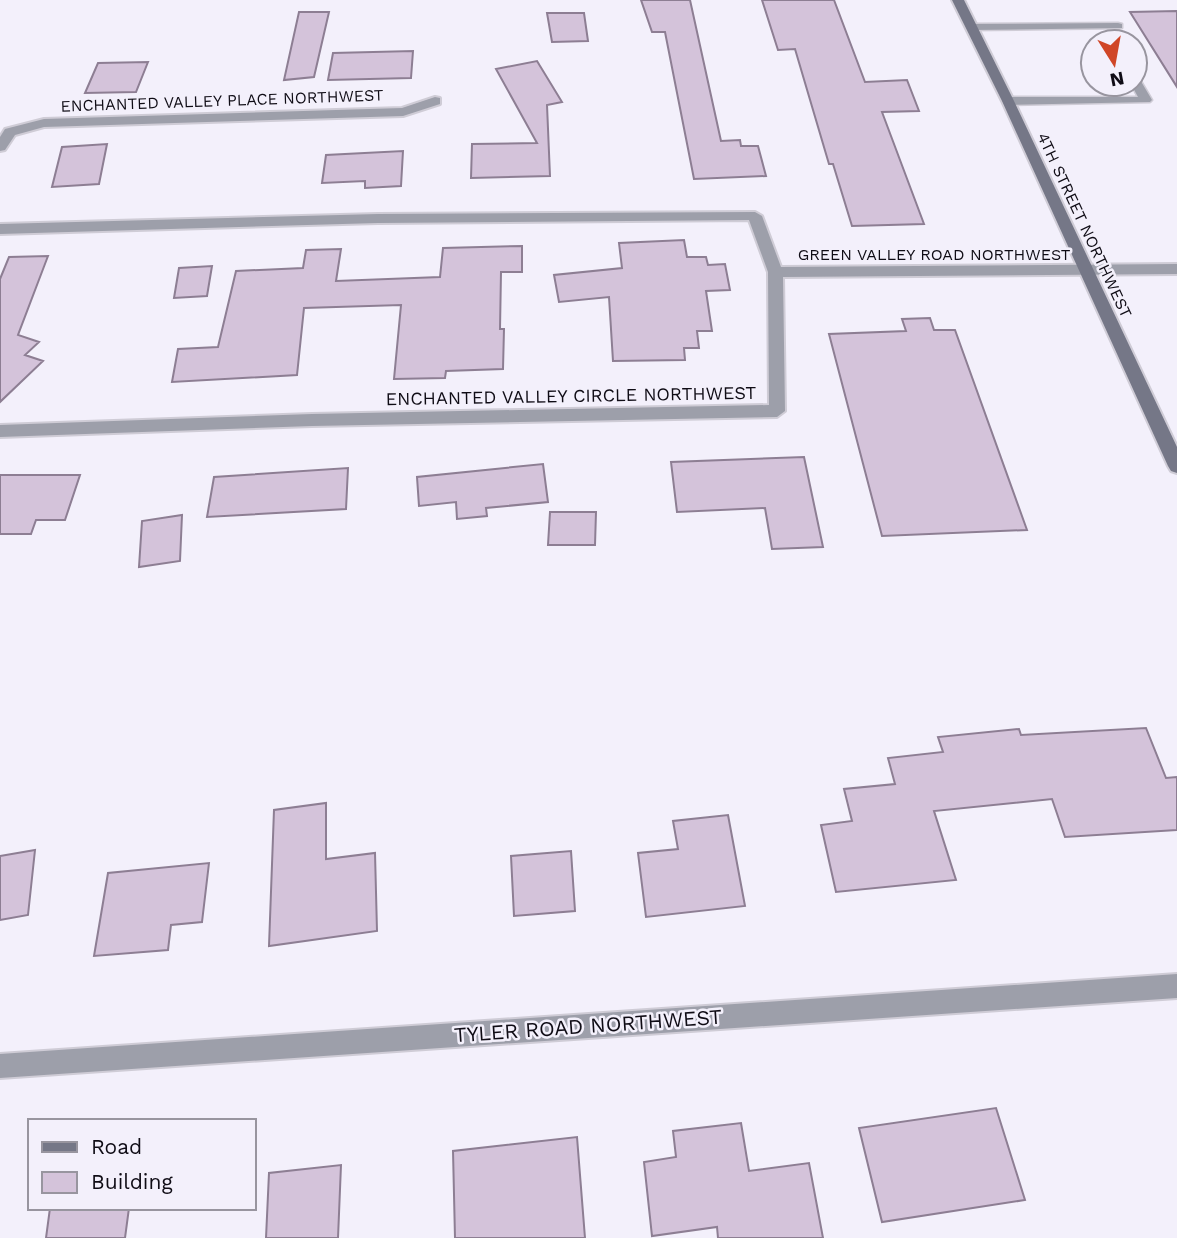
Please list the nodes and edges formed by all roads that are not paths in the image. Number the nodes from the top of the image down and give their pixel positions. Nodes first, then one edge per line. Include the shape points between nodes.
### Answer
1 (958, 0) edge
2 (1118, 26) dead end
3 (971, 27) junction
4 (1145, 98) edge
5 (435, 101) dead end
6 (1008, 101) junction
7 (0, 147) edge
8 (0, 229) edge
9 (1177, 269) edge
10 (1086, 271) junction
11 (775, 272) junction
12 (0, 431) edge
13 (1177, 466) edge
14 (1177, 986) edge
15 (0, 1066) edge

1 - 3 main road, 4TH STREET NORTHWEST
2 - 3 lane
3 - 6 main road, 4TH STREET NORTHWEST
4 - 6 lane
5 - 7 street, ENCHANTED VALLEY PLACE NORTHWEST via 403,112 44,122 10,132
6 - 10 main road, 4TH STREET NORTHWEST
8 - 11 street, ENCHANTED VALLEY CIRCLE NORTHWEST via 447,215 755,215
9 - 10 street, GREEN VALLEY ROAD NORTHWEST
10 - 11 street, GREEN VALLEY ROAD NORTHWEST
10 - 13 main road, 4TH STREET NORTHWEST
11 - 12 street, ENCHANTED VALLEY CIRCLE NORTHWEST via 777,411
14 - 15 street, TYLER ROAD NORTHWEST

